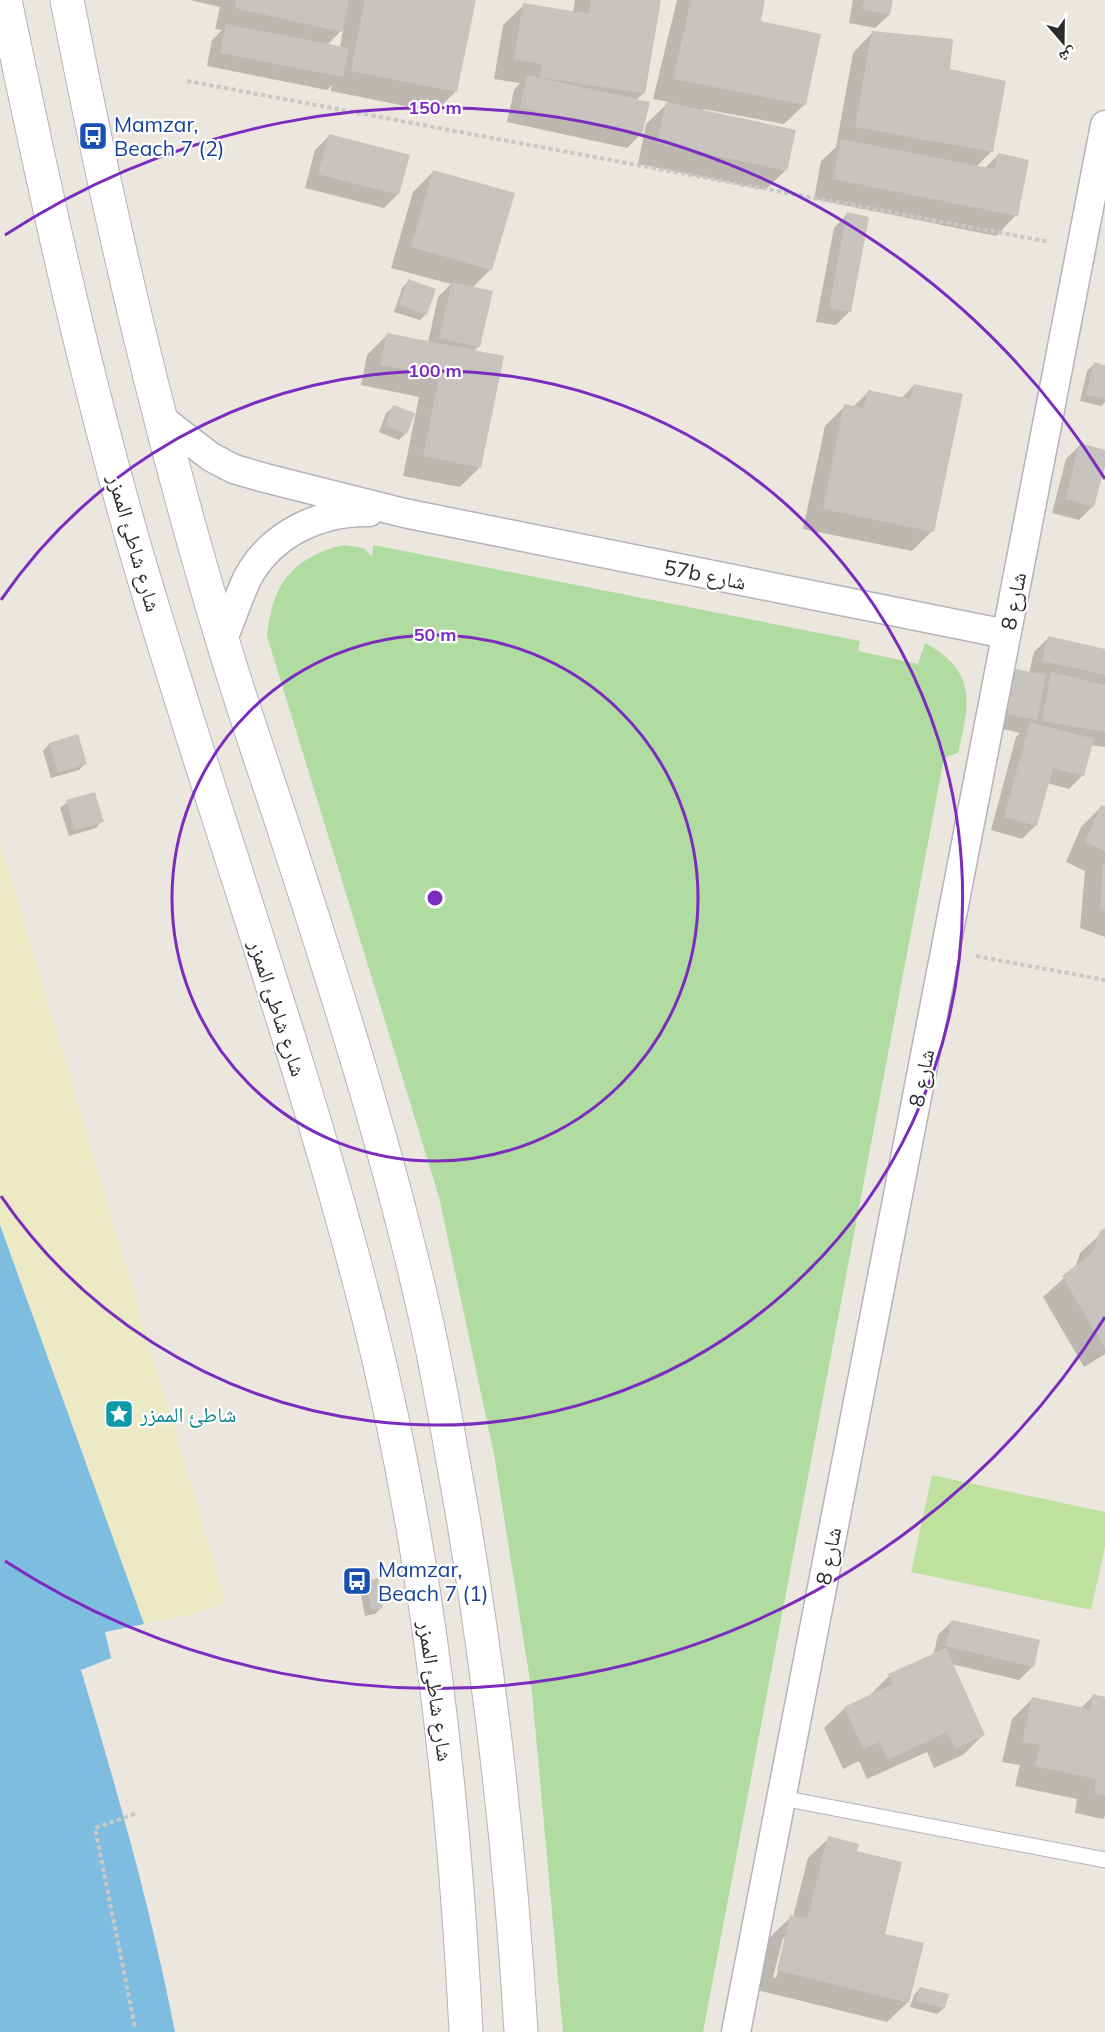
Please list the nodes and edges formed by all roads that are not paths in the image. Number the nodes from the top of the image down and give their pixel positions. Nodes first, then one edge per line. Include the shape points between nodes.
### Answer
1 (5, 0) edge
2 (67, 0) edge
3 (1105, 125) edge
4 (1090, 237) edge
5 (162, 419) junction
6 (404, 513) junction
7 (1006, 634) junction
8 (222, 641) junction
9 (782, 1798) junction
10 (1105, 1860) edge
11 (466, 2032) edge
12 (521, 2032) edge
13 (736, 2032) edge

1 - 11 main road, شارع شاطئ الممزر via 78,335 133,541 302,1081 368,1316 420,1573 447,1778
2 - 5 main road via 93,136
3 - 4 street, شارع 8
4 - 7 street, شارع 8
5 - 6 street, 57b شارع via 211,457 234,469
5 - 8 main road
6 - 7 street, 57b شارع
6 - 8 street, 57b شارع via 334,514 301,526 278,541 248,577
7 - 9 street, شارع 8
8 - 12 main road via 351,1037 426,1319 471,1565 493,1714 507,1830
9 - 10 lane
9 - 13 street, شارع 8

